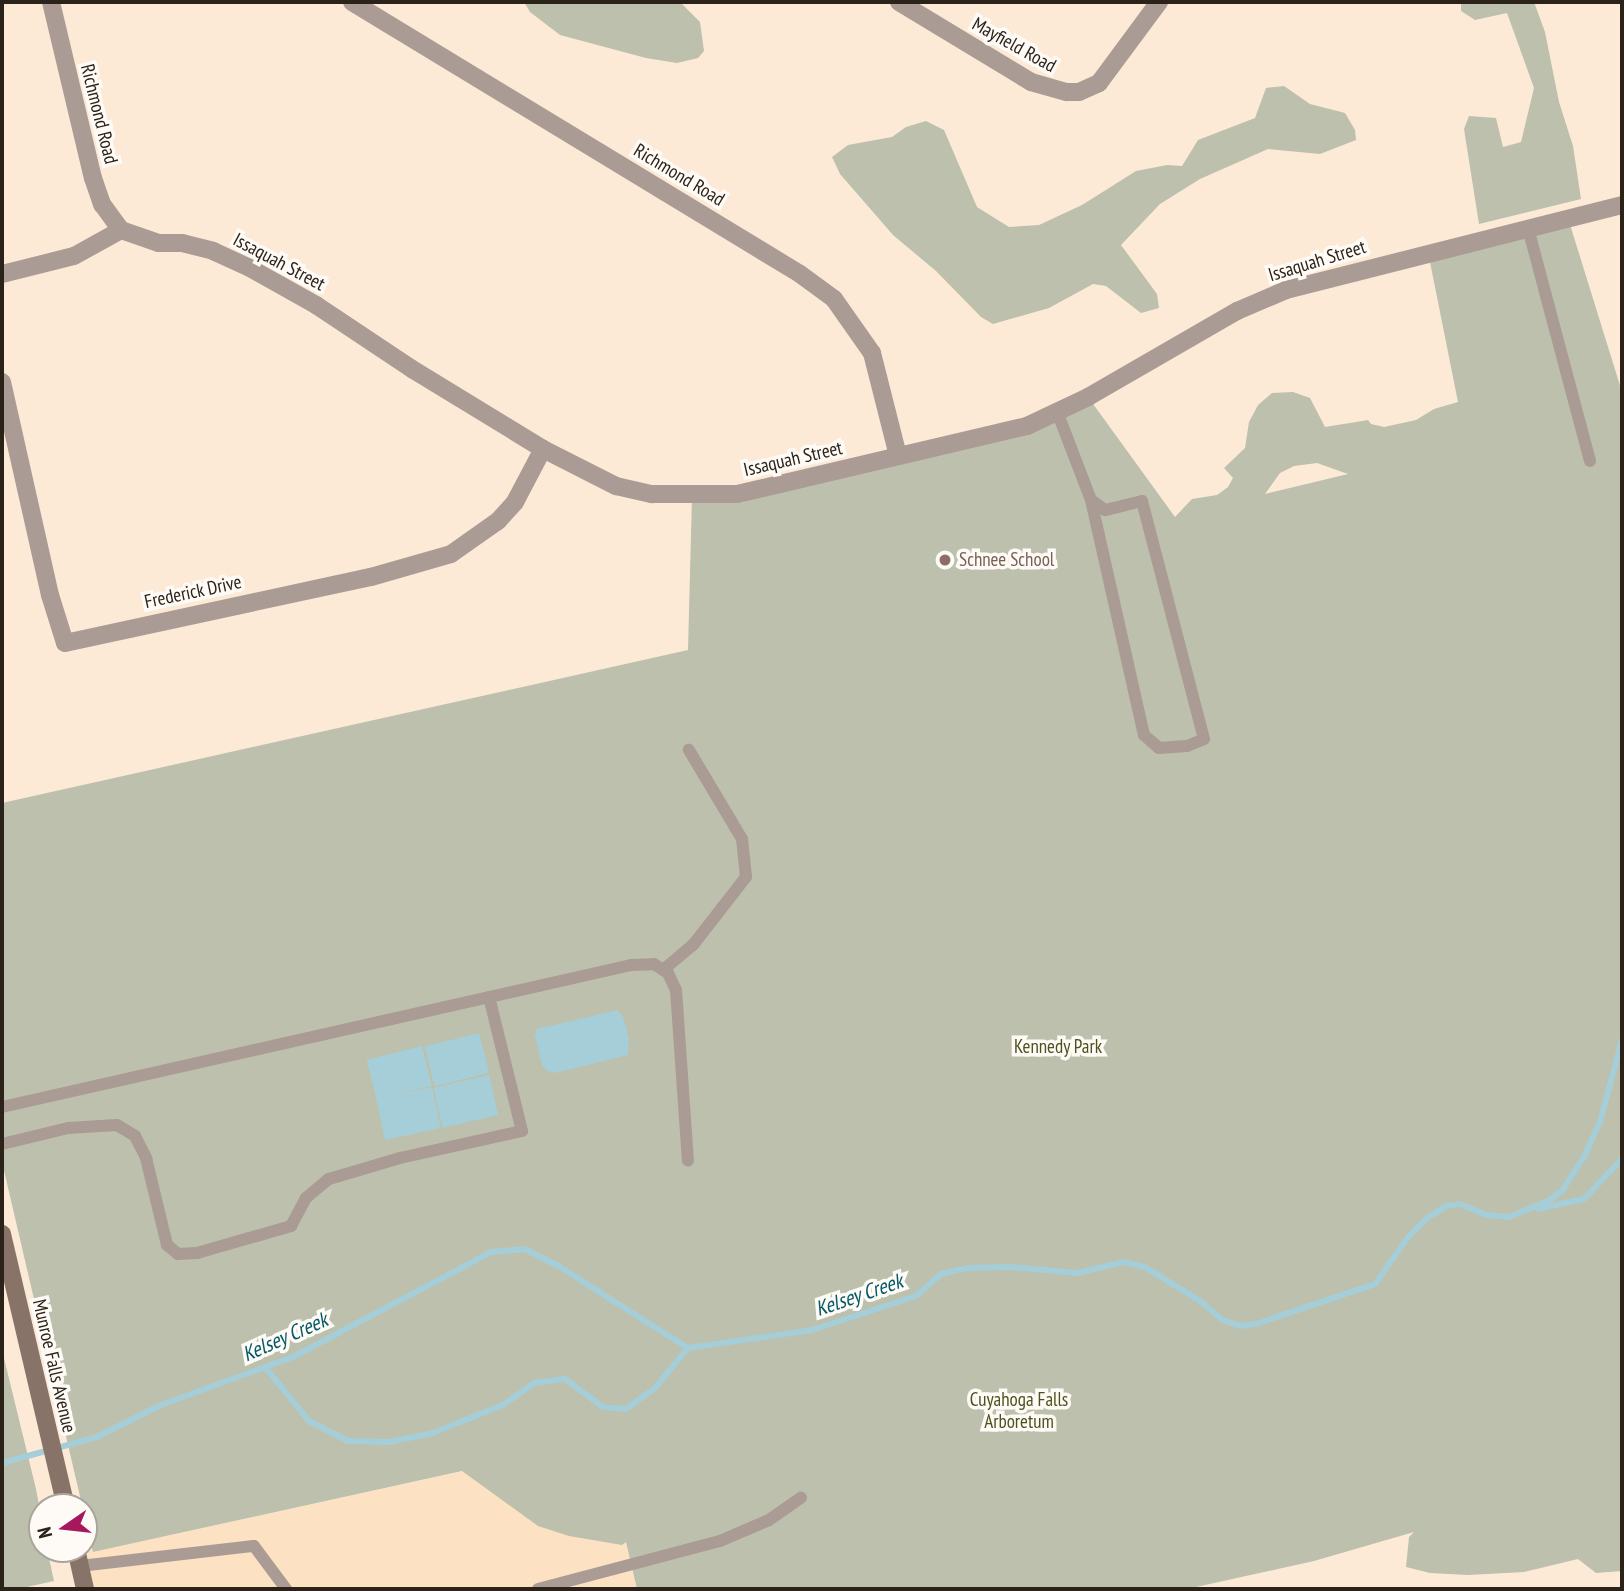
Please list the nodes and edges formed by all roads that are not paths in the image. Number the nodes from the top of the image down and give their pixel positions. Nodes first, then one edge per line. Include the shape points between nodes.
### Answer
1 (51, 2) edge
2 (352, 2) edge
3 (898, 2) edge
4 (1159, 2) edge
5 (1622, 205) edge
6 (1528, 228) junction
7 (121, 230) junction
8 (2, 274) edge
9 (2, 382) edge
10 (1058, 414) junction
11 (543, 449) junction
12 (898, 456) junction
13 (1590, 461) dead end
14 (1091, 500) junction
15 (689, 750) dead end
16 (663, 970) junction
17 (489, 997) junction
18 (2, 1107) edge
19 (2, 1144) edge
20 (688, 1161) dead end
21 (2, 1234) edge
22 (63, 1493) edge
23 (801, 1498) dead end
24 (98, 1557) edge
25 (79, 1563) edge
26 (85, 1589) edge
27 (286, 1589) edge
28 (538, 1589) edge

1 - 7 street, Richmond Road via 93,178 102,204
2 - 12 street, Richmond Road via 834,299 872,353
3 - 4 street, Mayfield Road via 1031,82 1067,93 1099,83
5 - 6 street, Issaquah Street
6 - 10 street, Issaquah Street via 1284,291 1237,311
6 - 13 lane
7 - 8 street via 74,257
7 - 11 street, Issaquah Street via 158,243 214,251 250,268
9 - 11 street, Frederick Drive via 65,643 371,577 451,554 498,521 515,502
10 - 12 street, Issaquah Street via 991,436
10 - 14 lane
11 - 12 street, Issaquah Street via 616,486 669,496 737,494
14 - 14 lane via 1144,735 1159,748 1187,746 1204,739 1142,501 1105,510
15 - 16 lane via 742,839 746,877 693,945
16 - 17 lane via 653,964 631,965
16 - 20 lane via 676,990
17 - 18 lane
17 - 19 lane via 522,1131 329,1179 306,1198 291,1226 197,1253 178,1254 167,1245 146,1158 135,1136 117,1125 79,1126
21 - 22 street, Munroe Falls Avenue
23 - 28 lane via 769,1520 720,1541
24 - 27 lane via 254,1546
25 - 26 street

